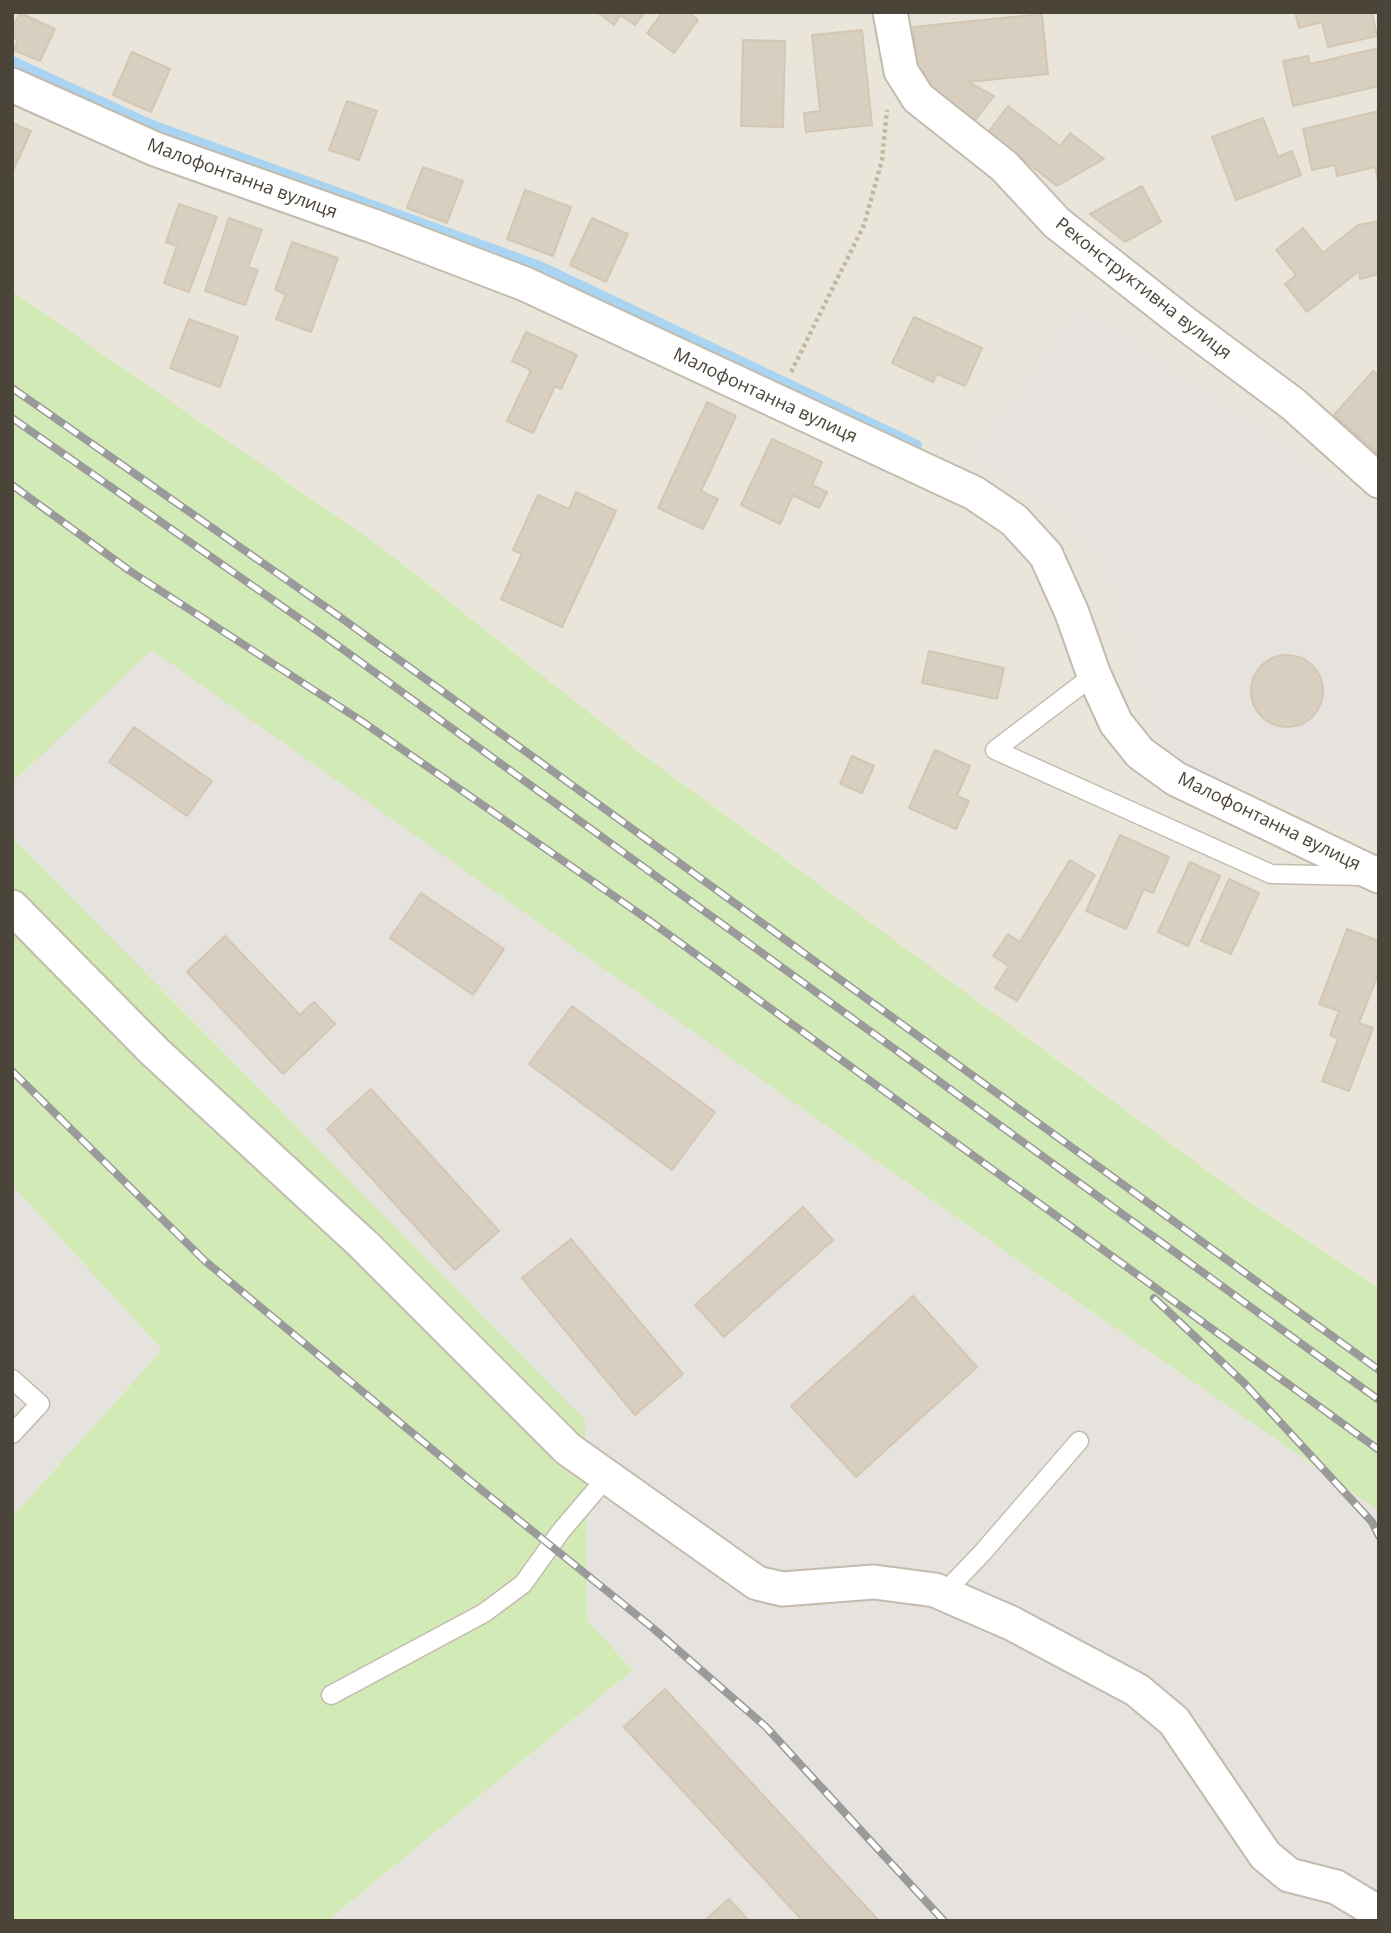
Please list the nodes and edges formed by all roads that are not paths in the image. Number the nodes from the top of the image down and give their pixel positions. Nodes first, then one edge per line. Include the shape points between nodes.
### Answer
1 (890, 12) edge
2 (12, 85) edge
3 (1379, 481) edge
4 (1094, 675) junction
5 (1379, 876) edge
6 (12, 907) edge
7 (12, 1379) edge
8 (12, 1434) edge
9 (1079, 1441) dead end
10 (607, 1477) junction
11 (943, 1594) junction
12 (331, 1695) dead end
13 (1379, 1913) edge

1 - 3 street, Реконструктивна вулиця via 901,71 918,98 1003,166 1057,223 1293,404
2 - 4 street, Малофонтанна вулиця via 155,149 525,284 974,493 1014,520 1046,555
4 - 5 street, Малофонтанна вулиця via 1116,723 1140,753 1176,779
4 - 5 lane via 995,750 1271,874
6 - 10 street via 155,1052 364,1245 568,1449
7 - 8 lane via 40,1404
9 - 11 lane
10 - 11 street via 757,1583 782,1589 874,1583
10 - 12 lane via 523,1584 484,1613
11 - 13 street via 1011,1623 1137,1690 1174,1721 1265,1855 1289,1875 1336,1887

